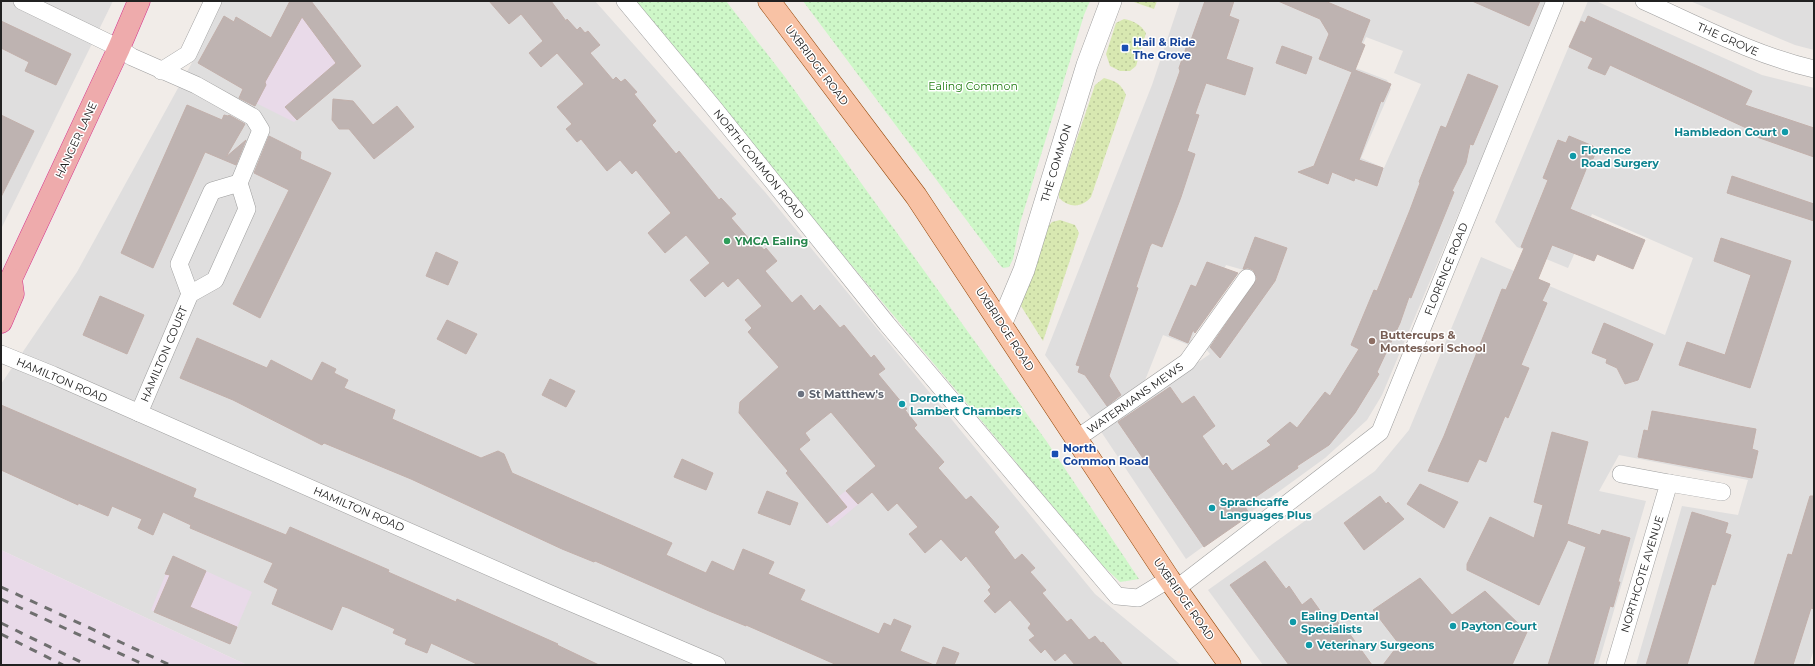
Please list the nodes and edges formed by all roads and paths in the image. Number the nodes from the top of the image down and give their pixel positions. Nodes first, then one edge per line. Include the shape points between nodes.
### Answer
1 (22, 1) edge
2 (139, 1) edge
3 (213, 1) edge
4 (626, 1) edge
5 (769, 1) edge
6 (1111, 1) edge
7 (1555, 1) edge
8 (1644, 1) edge
9 (119, 48) junction
10 (1814, 69) edge
11 (161, 71) junction
12 (239, 183) junction
13 (1247, 278) dead end
14 (6, 283) edge
15 (190, 294) junction
16 (1, 322) edge
17 (1001, 325) junction
18 (1, 354) edge
19 (139, 414) junction
20 (1076, 439) junction
21 (1621, 474) dead end
22 (1669, 483) junction
23 (1722, 492) dead end
24 (1172, 584) junction
25 (718, 665) edge
26 (1230, 665) edge
27 (1615, 665) edge

1 - 9 street
2 - 9 highway, HANGER LANE
3 - 11 street via 188,54
4 - 24 street, NORTH COMMON ROAD via 888,324 1117,596 1138,598
5 - 17 main road, UXBRIDGE ROAD via 916,196
6 - 17 street, THE COMMON via 1087,65 1024,270
7 - 24 street, FLORENCE ROAD via 1380,432
8 - 10 street, THE GROVE via 1783,62
9 - 11 street
9 - 14 highway, HANGER LANE
11 - 12 street via 196,85 254,117 261,130
12 - 15 street, HAMILTON COURT via 247,209 215,280
12 - 15 street, HAMILTON COURT via 212,191 179,264
13 - 20 street, WATERMANS MEWS via 1187,362
14 - 16 highway, HANGER LANE via 13,294
15 - 19 street, HAMILTON COURT
17 - 20 main road, UXBRIDGE ROAD
18 - 19 street, HAMILTON ROAD
19 - 25 street, HAMILTON ROAD
20 - 24 main road, UXBRIDGE ROAD
21 - 22 street
22 - 23 street
22 - 27 street, NORTHCOTE AVENUE
24 - 26 main road, UXBRIDGE ROAD

